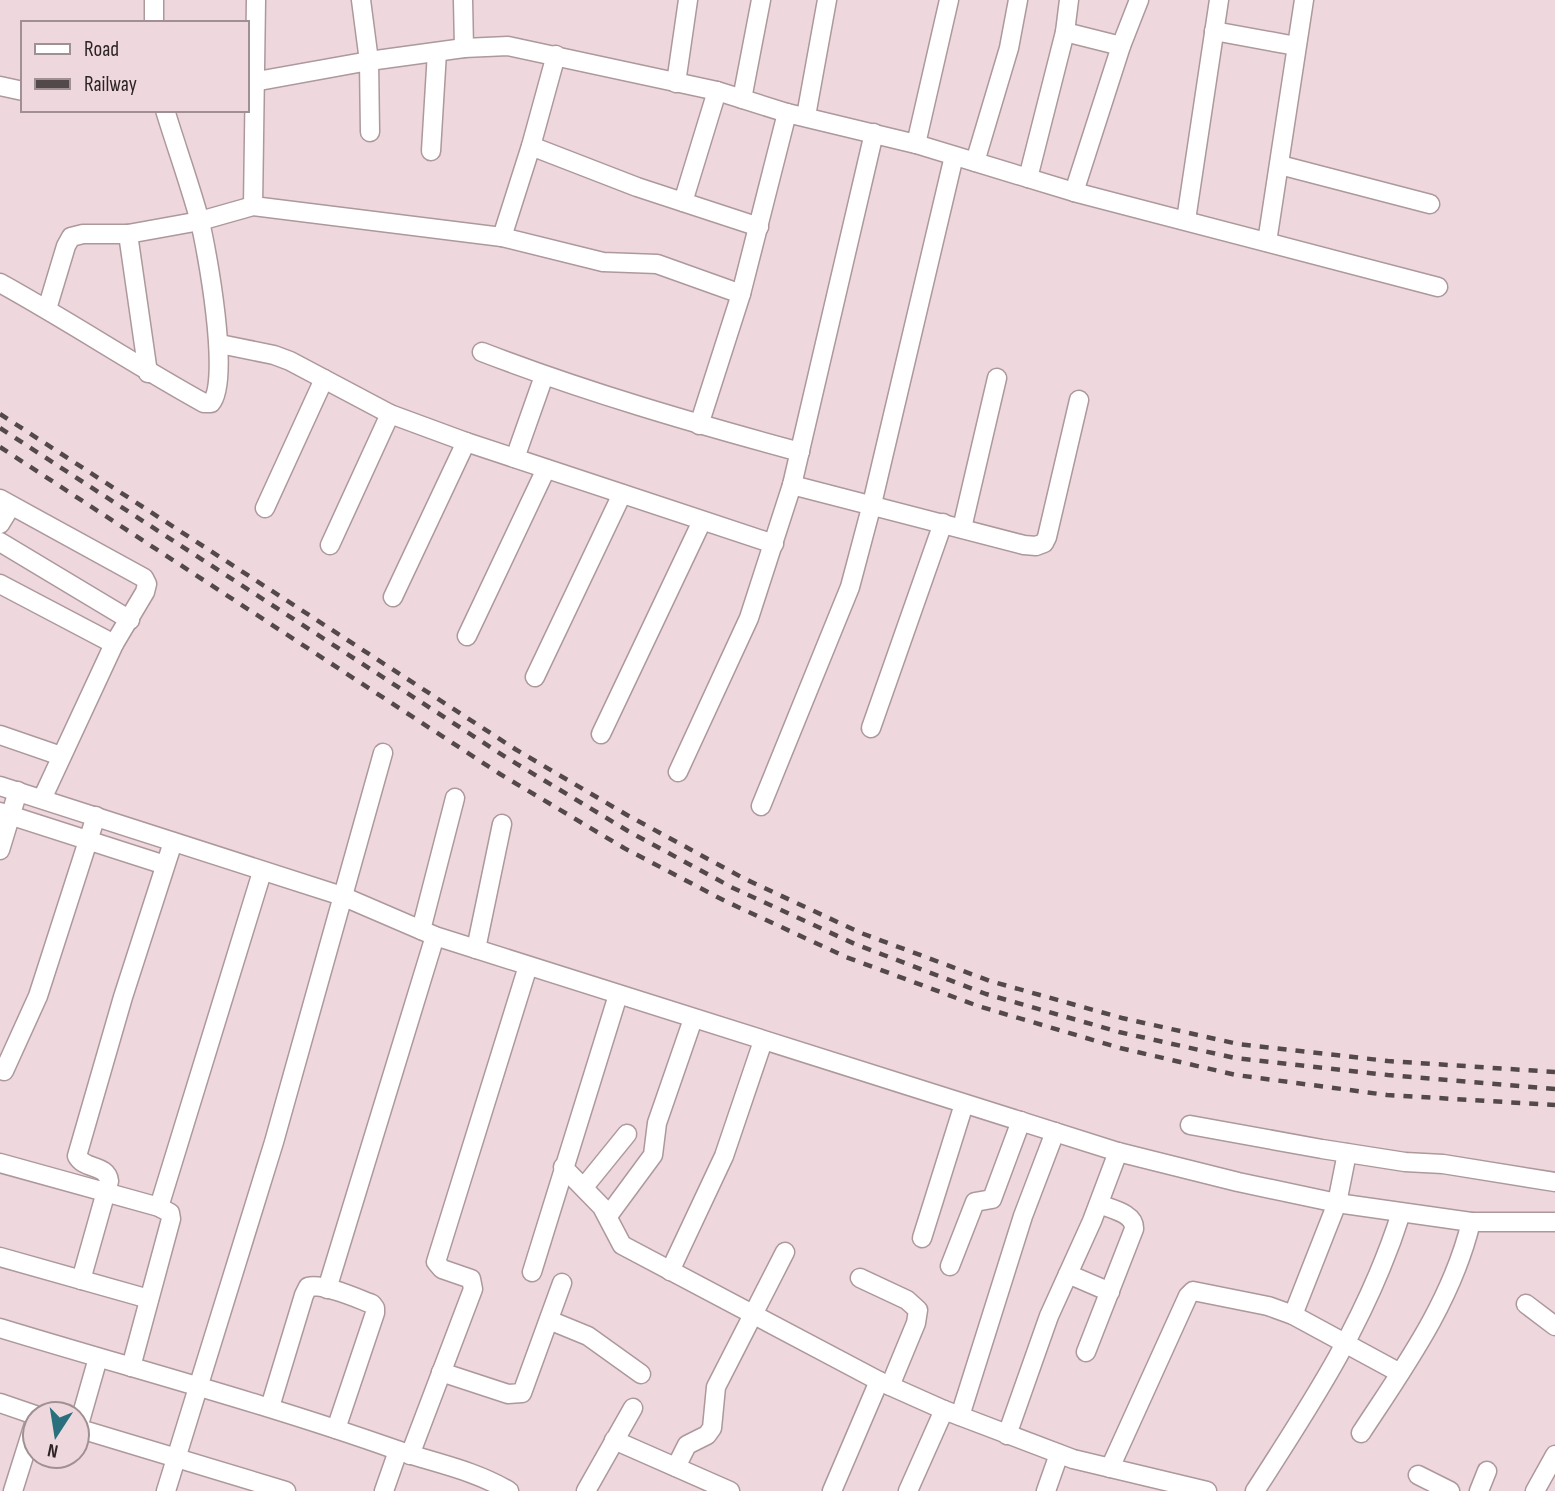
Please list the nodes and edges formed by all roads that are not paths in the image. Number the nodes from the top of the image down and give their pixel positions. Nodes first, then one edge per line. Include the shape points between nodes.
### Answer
1 (153, 0) edge
2 (256, 0) edge
3 (361, 0) edge
4 (463, 0) edge
5 (688, 0) edge
6 (761, 0) edge
7 (827, 0) edge
8 (949, 0) edge
9 (1018, 0) edge
10 (1069, 0) edge
11 (1139, 0) edge
12 (1219, 0) edge
13 (1304, 0) edge
14 (154, 21) edge
15 (1214, 31) junction
16 (1065, 32) junction
17 (1121, 46) junction
18 (1296, 46) junction
19 (464, 48) junction
20 (437, 52) junction
21 (556, 55) junction
22 (369, 61) junction
23 (250, 83) edge
24 (676, 83) junction
25 (0, 86) edge
26 (21, 91) edge
27 (717, 91) junction
28 (742, 99) junction
29 (166, 112) edge
30 (787, 113) junction
31 (806, 116) junction
32 (370, 132) dead end
33 (874, 133) junction
34 (916, 144) junction
35 (531, 146) junction
36 (431, 151) dead end
37 (954, 156) junction
38 (975, 162) junction
39 (1280, 165) junction
40 (1028, 178) junction
41 (1074, 192) junction
42 (682, 202) junction
43 (1430, 204) dead end
44 (253, 206) junction
45 (200, 220) junction
46 (1186, 220) junction
47 (759, 227) junction
48 (128, 234) junction
49 (502, 237) junction
50 (1267, 242) junction
51 (0, 283) edge
52 (1438, 288) dead end
53 (741, 295) junction
54 (47, 309) junction
55 (220, 344) junction
56 (482, 352) dead end
57 (148, 373) junction
58 (544, 376) junction
59 (997, 378) dead end
60 (324, 379) junction
61 (1079, 400) dead end
62 (390, 414) junction
63 (699, 425) junction
64 (466, 442) junction
65 (800, 452) junction
66 (515, 457) junction
67 (547, 469) junction
68 (792, 485) junction
69 (622, 494) junction
70 (5, 503) edge
71 (872, 504) junction
72 (265, 508) dead end
73 (702, 521) junction
74 (943, 523) junction
75 (0, 524) edge
76 (962, 528) junction
77 (0, 542) edge
78 (774, 544) junction
79 (330, 545) dead end
80 (0, 584) edge
81 (393, 597) dead end
82 (130, 620) junction
83 (467, 636) dead end
84 (114, 644) junction
85 (535, 677) dead end
86 (871, 728) dead end
87 (601, 734) dead end
88 (0, 735) edge
89 (383, 753) dead end
90 (61, 756) junction
91 (678, 772) dead end
92 (0, 786) edge
93 (18, 791) junction
94 (455, 798) dead end
95 (42, 799) junction
96 (761, 806) dead end
97 (5, 813) edge
98 (96, 816) junction
99 (502, 824) dead end
100 (88, 840) junction
101 (173, 842) junction
102 (0, 850) edge
103 (165, 865) junction
104 (262, 872) junction
105 (342, 896) junction
106 (428, 933) junction
107 (476, 949) junction
108 (528, 966) junction
109 (618, 995) junction
110 (693, 1019) junction
111 (762, 1041) junction
112 (4, 1071) dead end
113 (964, 1104) junction
114 (1021, 1121) junction
115 (1190, 1125) dead end
116 (1055, 1132) junction
117 (627, 1134) dead end
118 (1118, 1152) junction
119 (1347, 1153) junction
120 (0, 1163) edge
121 (563, 1167) junction
122 (1555, 1182) edge
123 (584, 1187) junction
124 (107, 1192) junction
125 (1337, 1203) junction
126 (1099, 1204) junction
127 (159, 1207) junction
128 (1401, 1213) junction
129 (608, 1216) junction
130 (1471, 1222) junction
131 (1555, 1222) edge
132 (922, 1238) dead end
133 (785, 1252) dead end
134 (0, 1257) edge
135 (950, 1266) dead end
136 (670, 1271) junction
137 (532, 1272) dead end
138 (1068, 1274) junction
139 (860, 1278) dead end
140 (81, 1280) junction
141 (562, 1283) dead end
142 (327, 1289) junction
143 (1110, 1292) junction
144 (149, 1299) junction
145 (1526, 1304) dead end
146 (1293, 1315) junction
147 (754, 1316) junction
148 (549, 1320) junction
149 (1555, 1326) edge
150 (0, 1328) edge
151 (1346, 1345) junction
152 (1086, 1352) dead end
153 (98, 1358) junction
154 (131, 1367) junction
155 (441, 1373) junction
156 (1400, 1373) junction
157 (641, 1374) dead end
158 (884, 1384) junction
159 (200, 1386) junction
160 (86, 1400) edge
161 (0, 1403) edge
162 (270, 1407) junction
163 (633, 1408) dead end
164 (21, 1410) edge
165 (952, 1413) junction
166 (336, 1429) junction
167 (91, 1432) edge
168 (1361, 1433) dead end
169 (1007, 1435) junction
170 (614, 1440) junction
171 (404, 1453) junction
172 (1059, 1454) junction
173 (1555, 1455) edge
174 (177, 1457) junction
175 (21, 1464) edge
176 (676, 1467) junction
177 (1110, 1468) junction
178 (1487, 1471) dead end
179 (1418, 1475) dead end
180 (12, 1491) edge
181 (166, 1491) edge
182 (286, 1491) edge
183 (384, 1491) edge
184 (509, 1491) edge
185 (586, 1491) edge
186 (730, 1491) edge
187 (832, 1491) edge
188 (908, 1491) edge
189 (1046, 1491) edge
190 (1207, 1491) edge
191 (1255, 1491) edge
192 (1450, 1491) edge
193 (1479, 1491) edge
194 (1535, 1491) edge

1 - 14 street
2 - 23 street
3 - 22 street
4 - 19 street
5 - 24 street
6 - 28 street
7 - 31 street
8 - 34 street
9 - 38 street via 1009,48
10 - 16 street
11 - 17 street
12 - 15 street
13 - 18 street
15 - 18 street
15 - 46 street
16 - 17 street
16 - 40 street
17 - 41 street
18 - 39 street
19 - 20 street
19 - 21 street via 508,46
20 - 22 street
20 - 36 street
21 - 24 street
21 - 35 street
22 - 23 street
22 - 32 street
23 - 44 street
24 - 27 street
25 - 26 street
27 - 28 street
27 - 42 street
28 - 30 street
29 - 45 street
30 - 31 street
30 - 47 street
31 - 33 street
33 - 34 street
33 - 65 street
34 - 37 street
35 - 42 street
35 - 49 street
37 - 38 street
37 - 71 street
38 - 40 street
39 - 43 street
39 - 50 street
40 - 41 street
41 - 46 street
42 - 47 street
44 - 45 street
44 - 49 street
45 - 48 street
45 - 55 street
46 - 50 street
47 - 53 street
48 - 54 street via 71,237
48 - 57 street
49 - 53 street via 603,262 657,264
50 - 52 street
51 - 54 street
53 - 63 street
54 - 57 street
55 - 57 street via 218,392 211,403
55 - 60 street via 274,355
56 - 58 street
58 - 63 street
58 - 66 street
59 - 76 street
60 - 62 street
60 - 72 street
61 - 76 street via 1044,543 1024,545
62 - 64 street
62 - 79 street
63 - 65 street
64 - 66 street
64 - 81 street
65 - 68 street
66 - 67 street
67 - 69 street
67 - 83 street
68 - 71 street
68 - 78 street
69 - 73 street
69 - 85 street
70 - 75 street
70 - 82 street via 144,578 145,592
71 - 74 street
71 - 96 street via 850,587
73 - 78 street
73 - 87 street
74 - 76 street
74 - 86 street
77 - 82 street
78 - 91 street via 749,618
80 - 84 street
82 - 84 street
84 - 90 street
88 - 90 street
89 - 105 street
90 - 95 street
92 - 93 street
93 - 95 street
93 - 97 street
94 - 106 street
95 - 98 street
97 - 100 street
97 - 102 street
98 - 100 street
98 - 101 street
99 - 107 street
100 - 103 street
100 - 112 street via 38,996
101 - 103 street
101 - 104 street
103 - 124 street via 77,1156 81,1163 108,1175
104 - 105 street
104 - 127 street
105 - 106 street
105 - 159 street
106 - 107 street
106 - 142 street
107 - 108 street
108 - 109 street
108 - 155 street via 436,1262 473,1284
109 - 110 street
109 - 121 street
110 - 111 street
110 - 129 street via 657,1123 653,1155
111 - 113 street
111 - 136 street via 724,1156
113 - 114 street
113 - 132 street
114 - 116 street
114 - 135 street via 995,1194 988,1201 975,1202
115 - 119 street
116 - 118 street
116 - 165 street
117 - 123 street
118 - 125 street
118 - 126 street
119 - 122 street
119 - 125 street
120 - 124 street
121 - 123 street
121 - 137 street
123 - 129 street
124 - 127 street
124 - 140 street
125 - 128 street
125 - 146 street
126 - 138 street
126 - 143 street via 1135,1223
127 - 144 street via 170,1213 171,1219
128 - 130 street
128 - 151 street via 1383,1268
129 - 136 street via 622,1245
130 - 131 street
130 - 156 street via 1443,1300
133 - 147 street
134 - 140 street
136 - 147 street
138 - 143 street
138 - 169 street
139 - 158 street via 918,1310 916,1323
140 - 144 street
141 - 148 street
142 - 162 street via 313,1285 304,1294
142 - 166 street via 375,1308
143 - 152 street
144 - 154 street
145 - 149 street
146 - 151 street
146 - 177 street via 1193,1292 1188,1296
147 - 158 street
147 - 176 street via 716,1387 712,1427 707,1435 687,1445
148 - 155 street via 522,1393 508,1394
148 - 157 street via 588,1336
150 - 153 street
151 - 156 street
151 - 191 street
153 - 154 street
153 - 160 street
154 - 159 street
155 - 171 street
156 - 168 street
158 - 165 street
158 - 187 street
159 - 162 street
159 - 174 street
161 - 164 street
162 - 166 street
163 - 170 street
165 - 169 street
165 - 188 street
166 - 171 street
167 - 174 street
169 - 172 street
170 - 176 street
170 - 185 street
171 - 183 street
171 - 184 street via 473,1472
172 - 177 street
172 - 189 street
173 - 194 street
174 - 181 street
174 - 182 street
175 - 180 street
176 - 186 street
177 - 190 street
178 - 193 street
179 - 192 street

